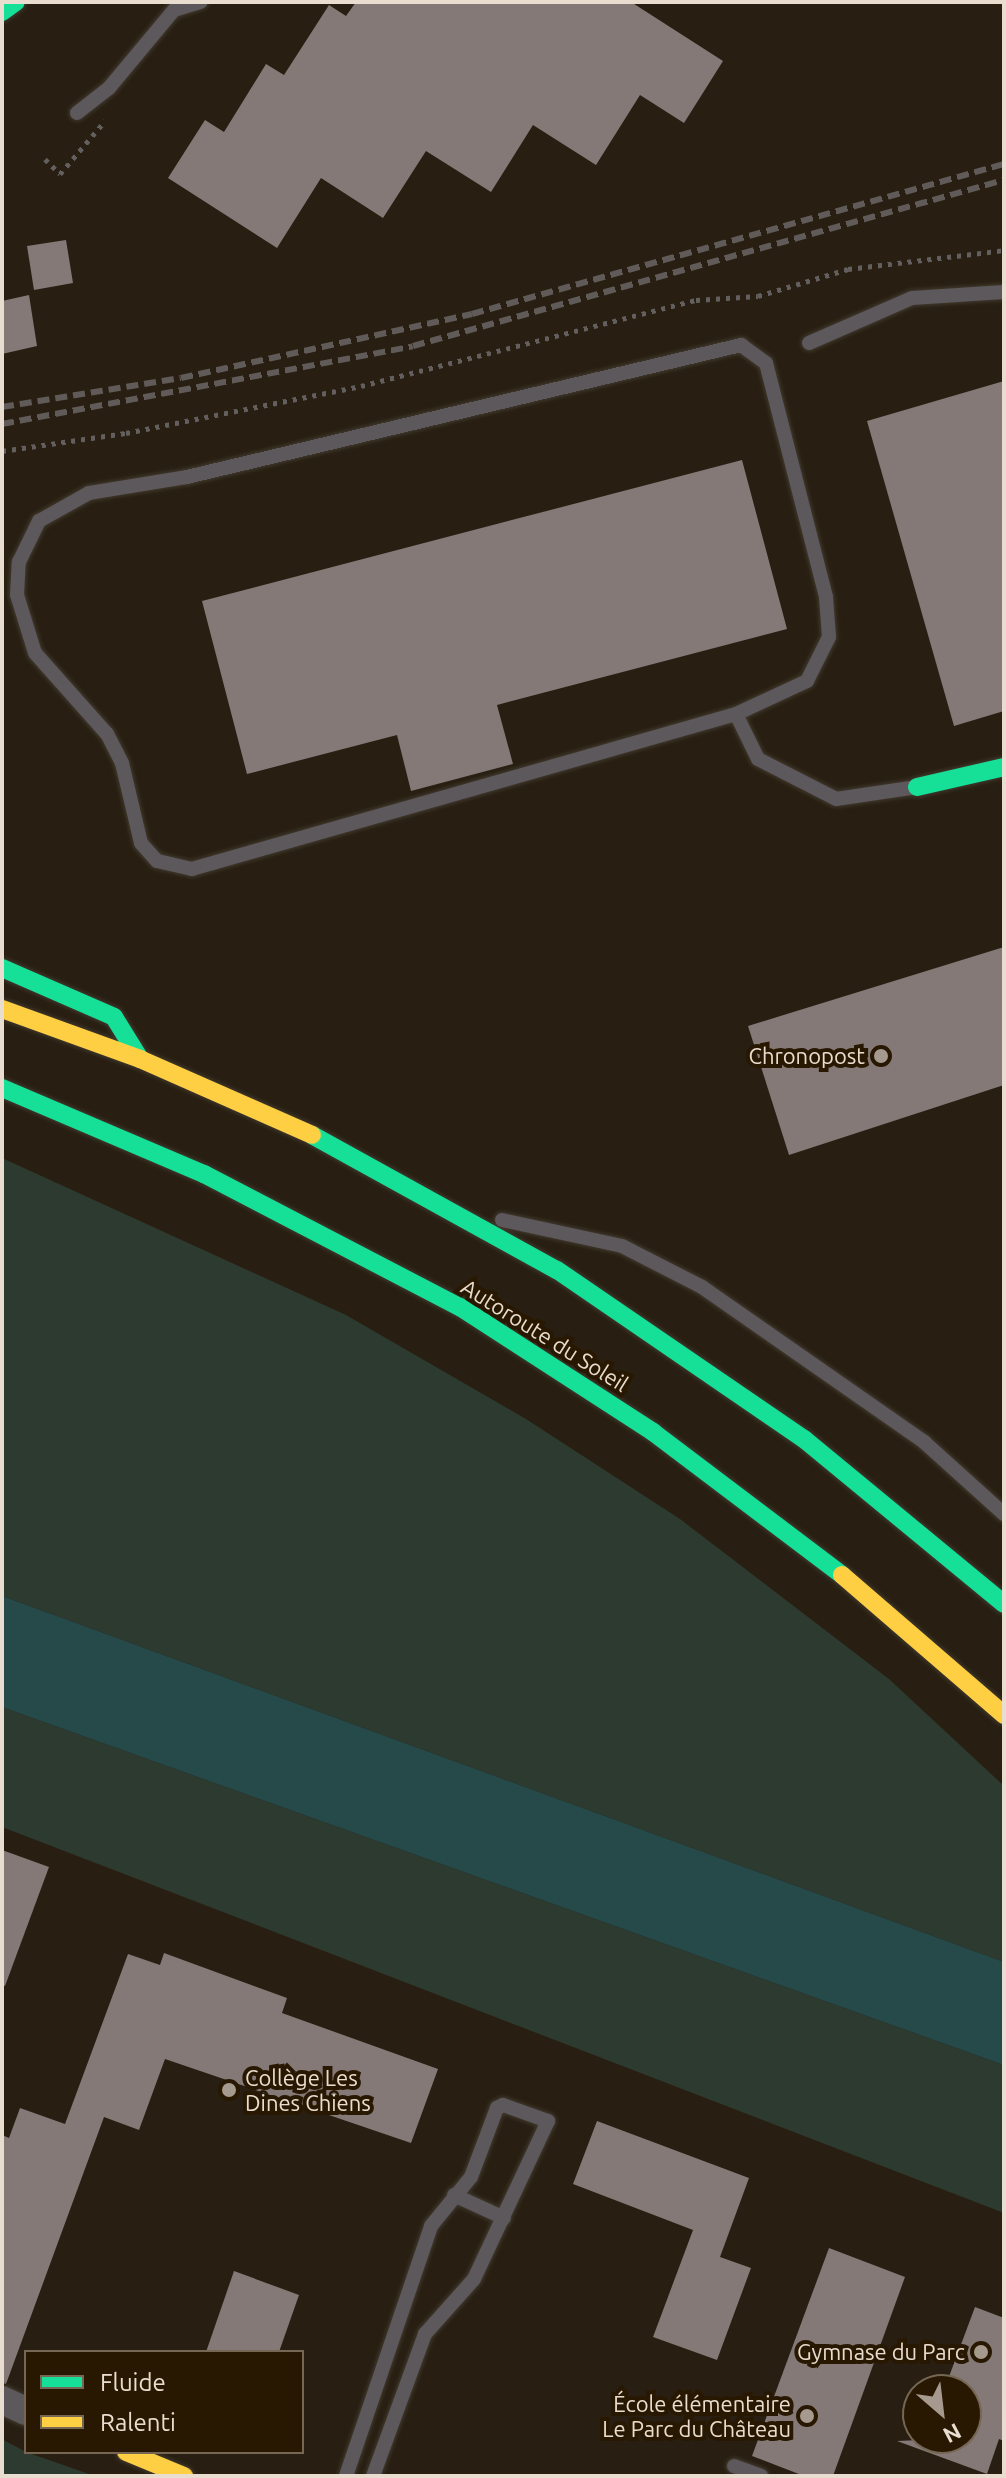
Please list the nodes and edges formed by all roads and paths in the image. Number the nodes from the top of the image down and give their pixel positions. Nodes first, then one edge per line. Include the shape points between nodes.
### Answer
1 (16, 2) edge
2 (201, 2) edge
3 (2, 12) edge
4 (77, 113) dead end
5 (1004, 250) edge
6 (1004, 292) edge
7 (809, 343) dead end
8 (2, 451) edge
9 (736, 714) junction
10 (1004, 767) edge
11 (917, 787) joint
12 (2, 968) edge
13 (2, 1009) edge
14 (140, 1059) junction
15 (2, 1088) edge
16 (452, 1209) junction
17 (1004, 1514) edge
18 (1004, 1604) edge
19 (1004, 1715) edge
20 (454, 2195) junction
21 (504, 2218) junction
22 (2, 2400) edge
23 (24, 2410) edge
24 (131, 2454) edge
25 (734, 2466) dead end
26 (184, 2476) edge
27 (346, 2476) edge
28 (373, 2476) edge
29 (761, 2476) edge

1 - 3 main road
2 - 4 lane via 174,10 109,88
5 - 8 path via 848,269 758,296 696,300 361,386 126,433
6 - 7 lane via 912,298
9 - 9 lane via 807,681 829,637 826,597 766,363 741,345 187,477 89,493 39,521 19,562 17,595 35,653 107,734 122,763 141,843 157,861 192,869
9 - 11 lane via 758,759 836,799
10 - 11 main road
12 - 14 main road via 114,1017
13 - 14 main road
14 - 16 main road via 330,1143
15 - 19 main road, Autoroute du Soleil via 204,1174 460,1307 653,1432 757,1507 896,1618
16 - 17 lane via 622,1246 689,1280 924,1442
16 - 18 main road via 557,1270 732,1387 876,1496
20 - 21 lane
20 - 21 lane via 471,2177 497,2108 503,2105 548,2121
20 - 27 lane via 431,2226
21 - 28 lane via 474,2279 425,2334
22 - 23 street
24 - 26 main road
25 - 29 lane

